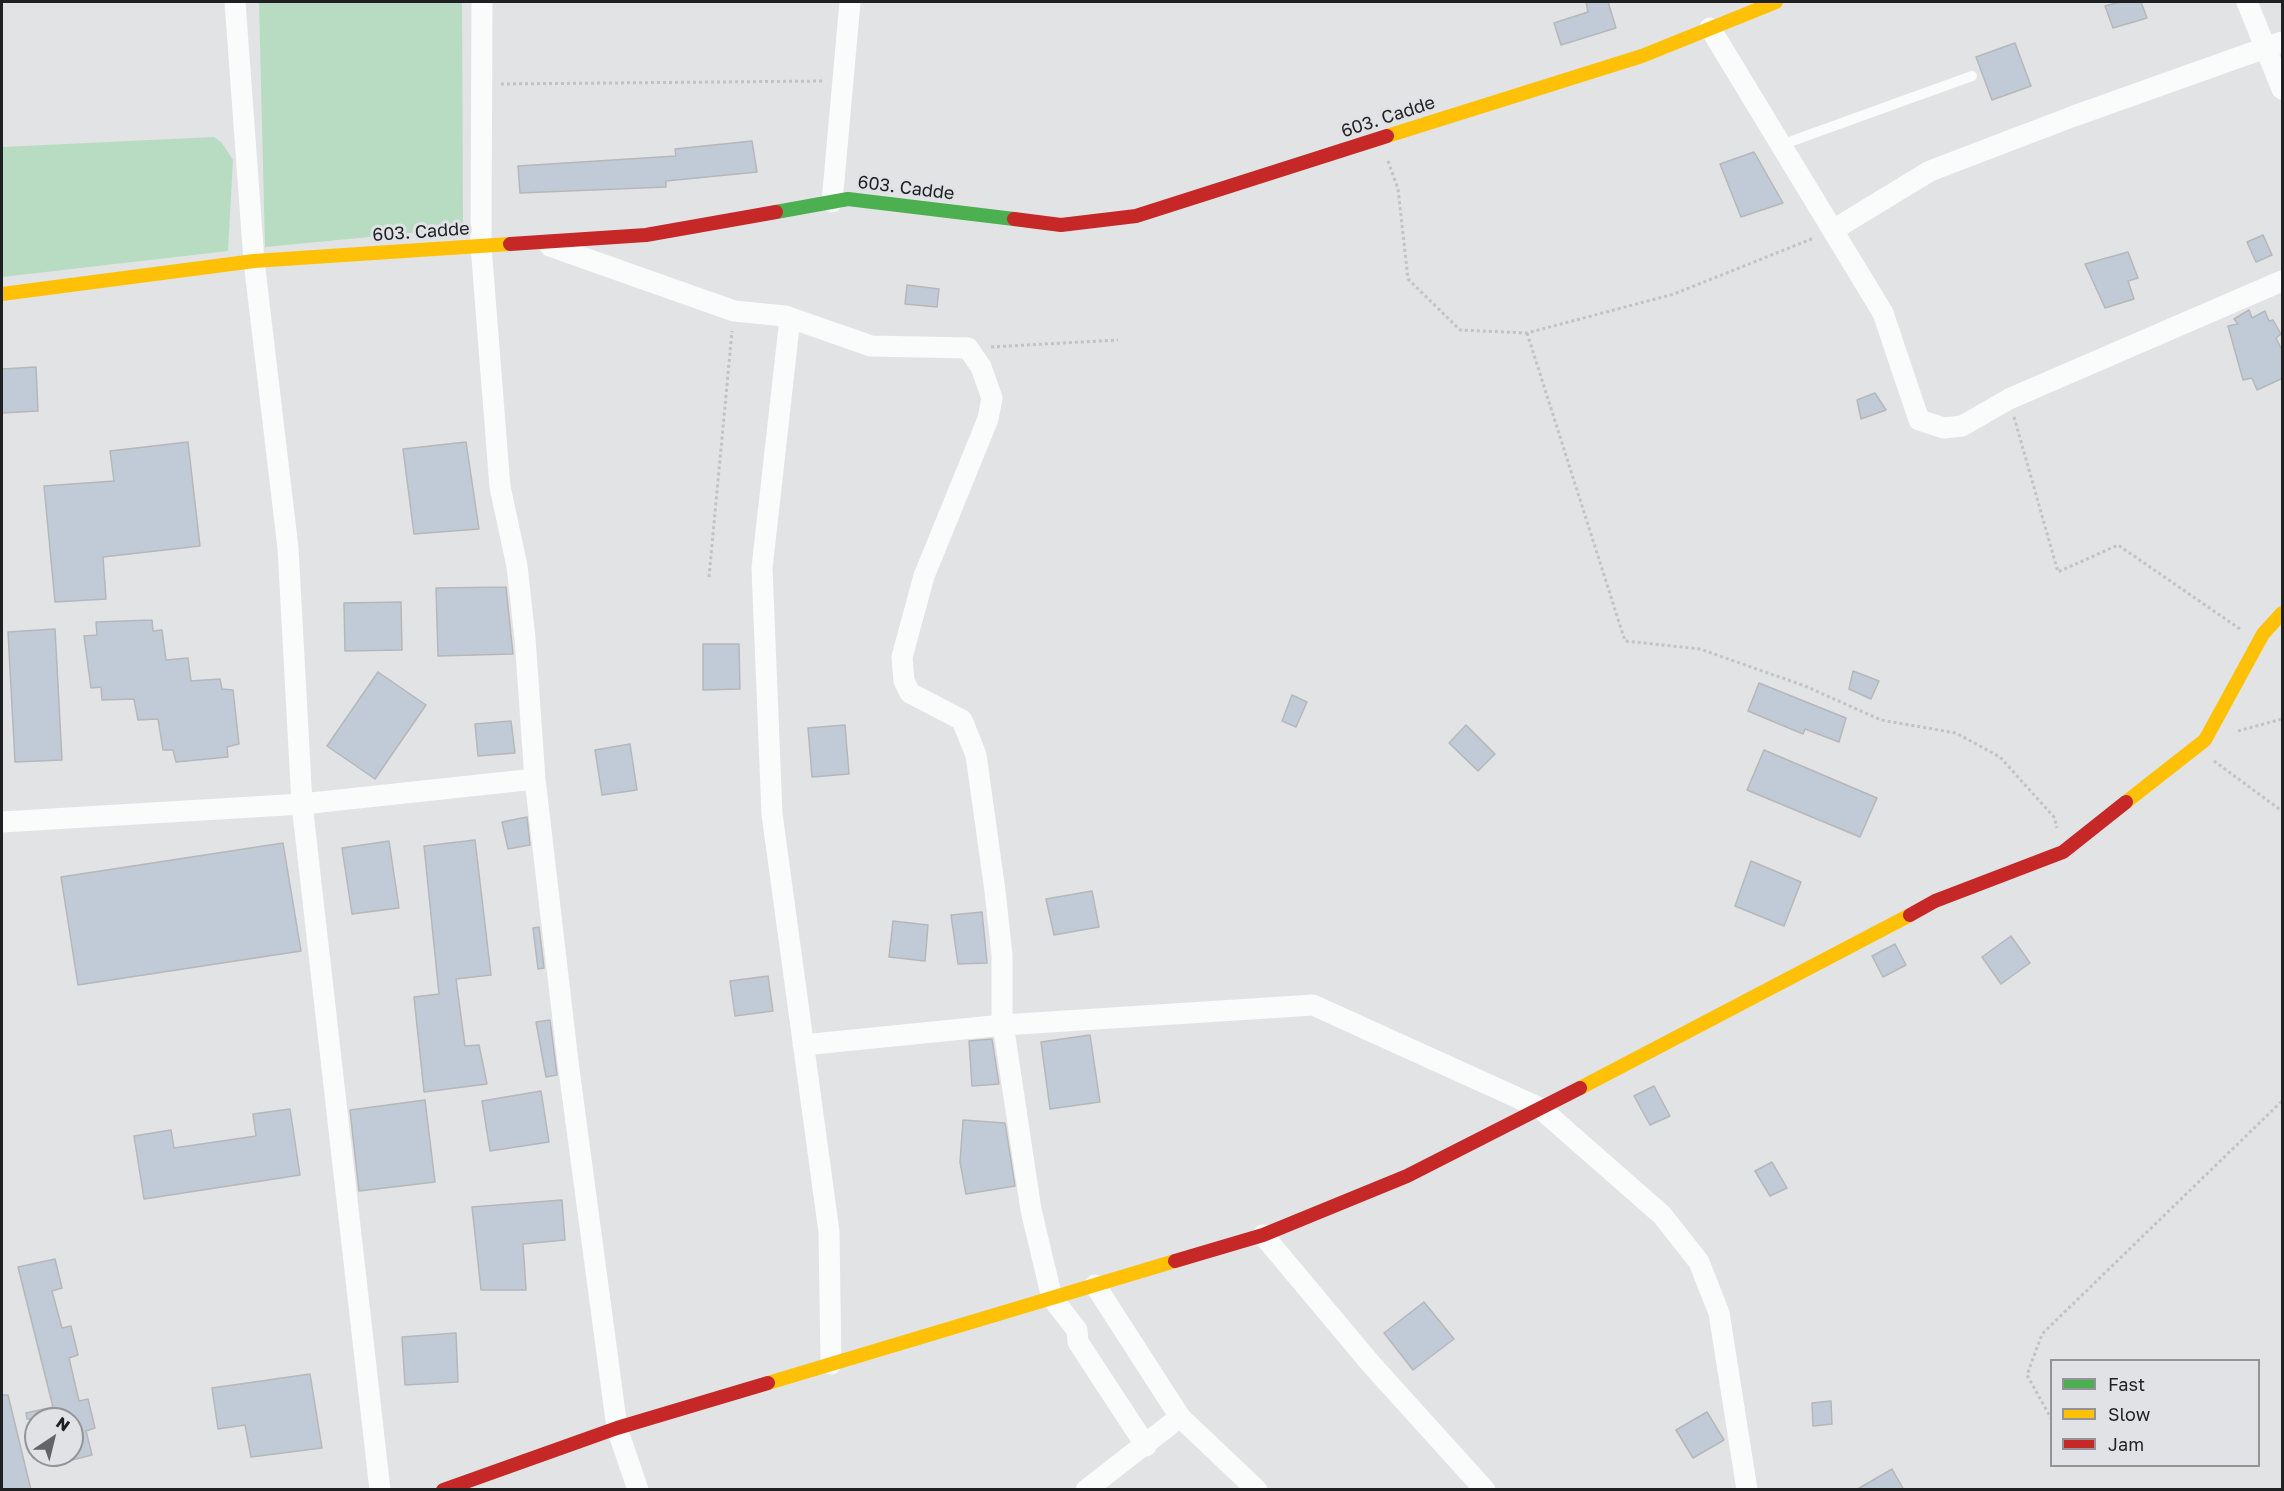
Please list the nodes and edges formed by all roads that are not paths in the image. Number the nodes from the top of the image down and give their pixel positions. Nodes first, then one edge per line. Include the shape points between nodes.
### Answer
1 (235, 2) edge
2 (482, 2) edge
3 (850, 2) edge
4 (1776, 2) edge
5 (2247, 2) edge
6 (1710, 28) junction
7 (2274, 44) edge
8 (1972, 76) dead end
9 (2283, 89) edge
10 (1781, 145) junction
11 (832, 202) junction
12 (1833, 231) junction
13 (538, 243) junction
14 (480, 246) junction
15 (254, 261) junction
16 (2283, 281) edge
17 (2, 294) edge
18 (790, 318) junction
19 (2283, 613) edge
20 (535, 779) junction
21 (302, 804) junction
22 (2, 822) edge
23 (1003, 1025) junction
24 (803, 1045) junction
25 (1540, 1108) junction
26 (1263, 1235) junction
27 (1095, 1285) junction
28 (1052, 1298) junction
29 (831, 1364) junction
30 (1180, 1417) junction
31 (617, 1428) junction
32 (1146, 1446) junction
33 (380, 1490) edge
34 (443, 1490) edge
35 (638, 1490) edge
36 (1086, 1490) edge
37 (1257, 1490) edge
38 (1485, 1490) edge
39 (1747, 1490) edge

1 - 15 street
2 - 14 street
3 - 11 street
4 - 6 street, 603. Cadde
5 - 7 street
6 - 10 street
6 - 11 street, 603. Cadde via 1642,56 1136,216 1060,225 848,199
7 - 9 street
7 - 12 street via 1930,171
8 - 10 lane
10 - 12 street
11 - 13 street, 603. Cadde via 646,235
12 - 16 street via 1882,313 1919,420 1944,428 1962,426 2009,399
13 - 14 street, 603. Cadde
13 - 18 street via 734,311
14 - 15 street, 603. Cadde
14 - 20 street via 500,487 517,566
15 - 17 street, 603. Cadde
15 - 21 street via 288,548
18 - 23 street via 871,346 968,348 981,367 992,398 988,419 924,576 902,657 904,681 910,693 962,720 976,755 996,891
18 - 24 street via 762,568 772,814
19 - 25 street via 2258,642 2205,740 2063,852 1935,901
20 - 21 street
20 - 31 street
21 - 22 street
21 - 33 street
23 - 24 street
23 - 25 street via 1313,1005
23 - 28 street via 1031,1210
24 - 29 street via 829,1232
25 - 26 street via 1407,1176
25 - 39 street via 1662,1215 1699,1262 1719,1313
26 - 27 street
26 - 38 street via 1371,1364
27 - 28 street
27 - 30 street
28 - 29 street
28 - 32 street via 1077,1330 1081,1348
29 - 31 street
30 - 32 street
30 - 37 street
31 - 34 street
31 - 35 street
32 - 36 street

